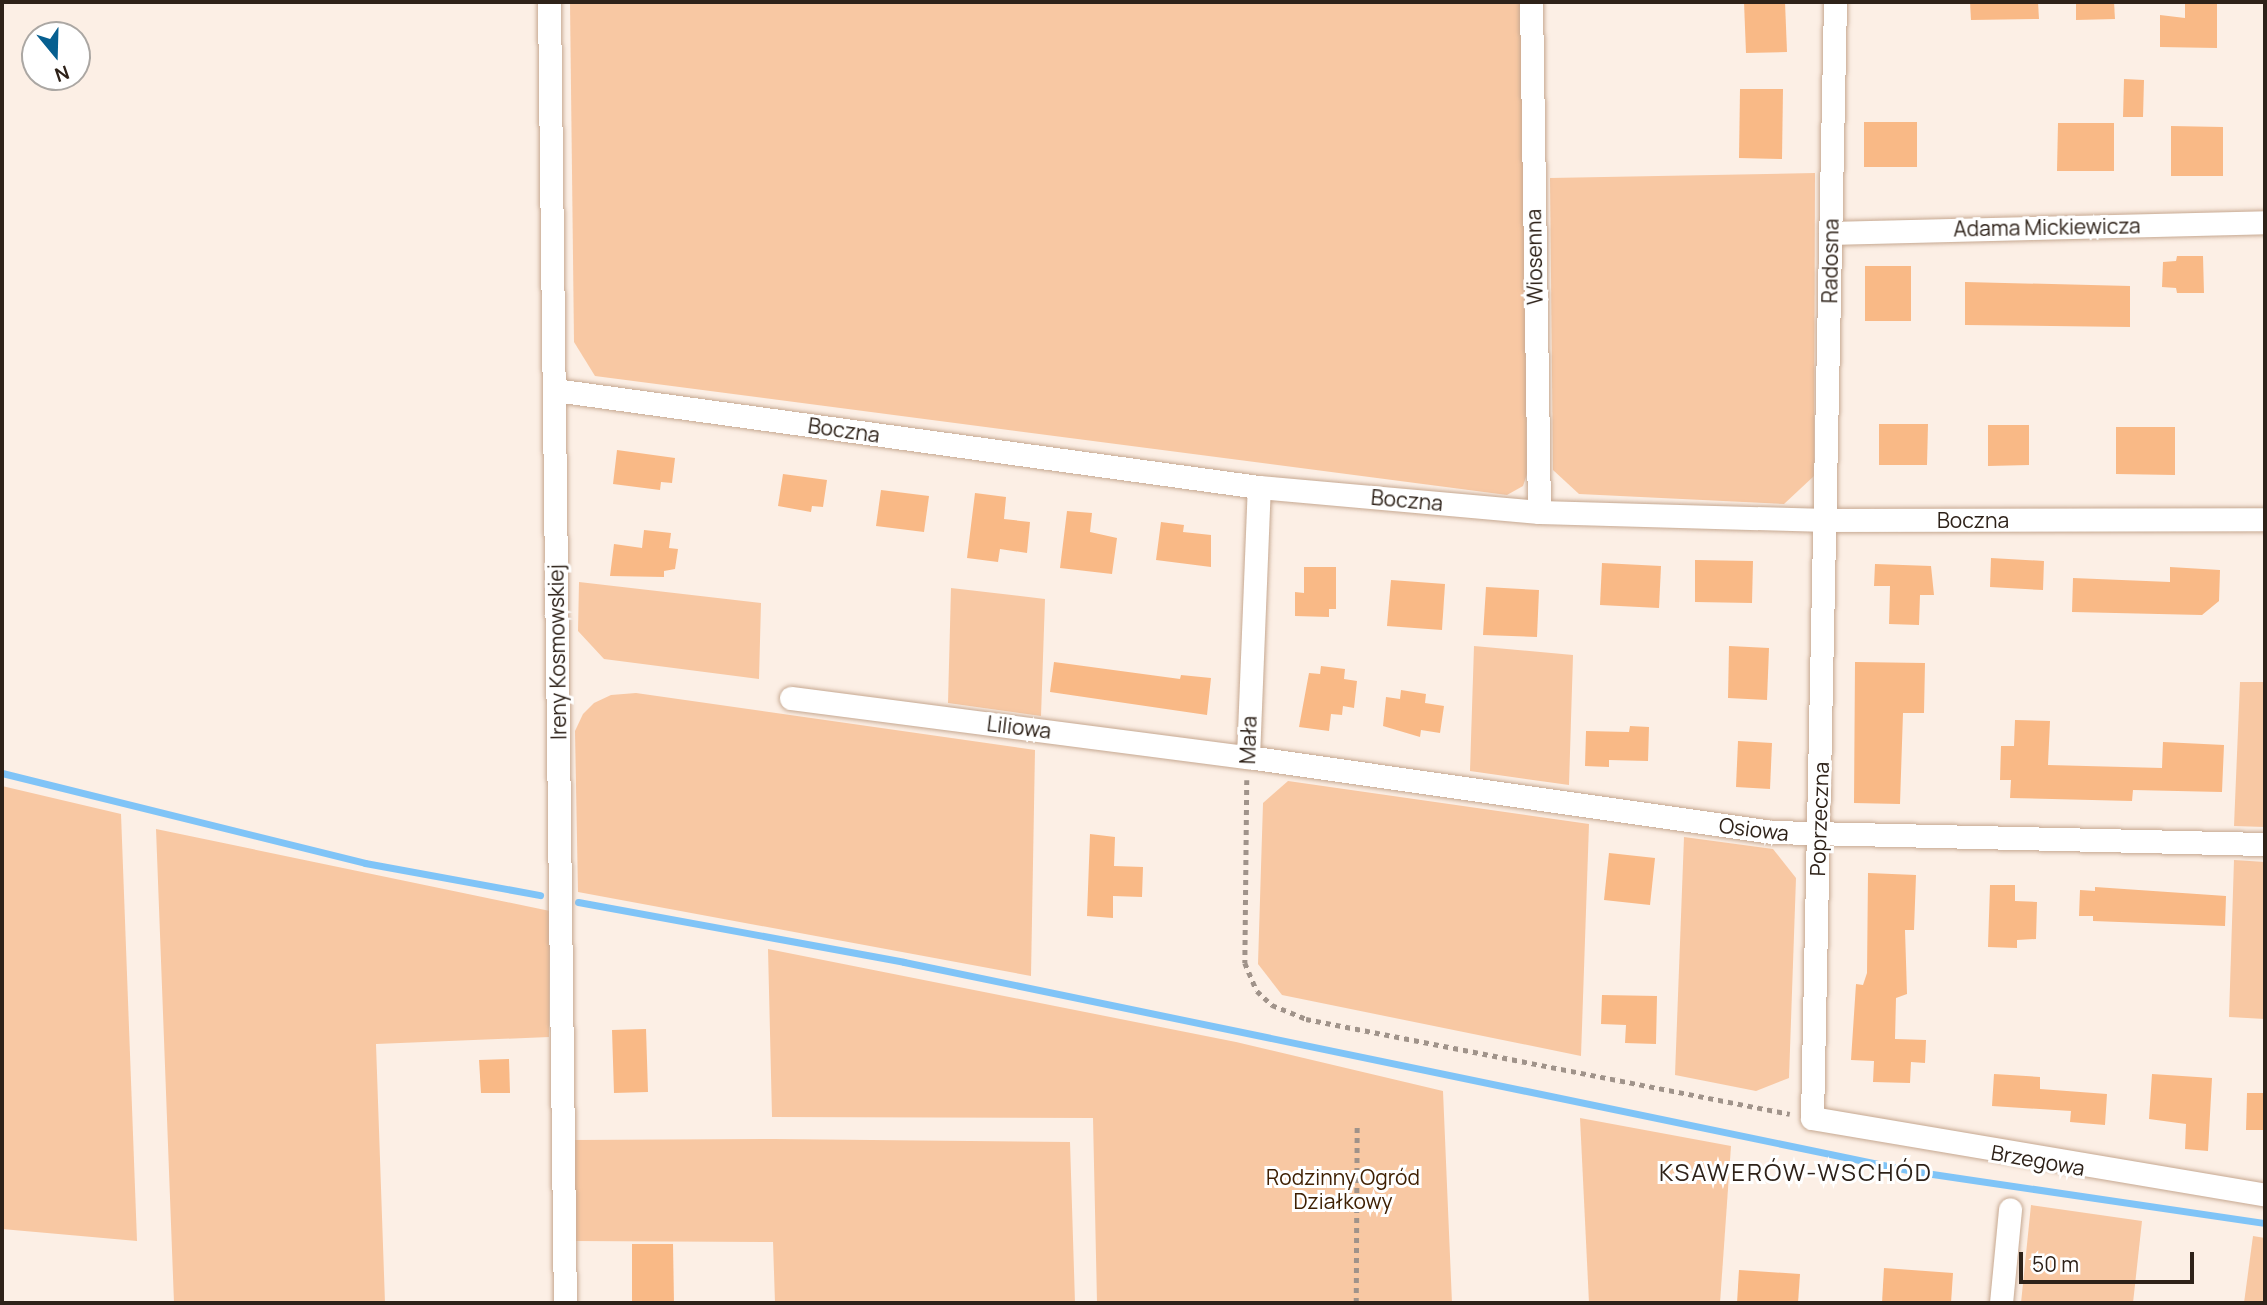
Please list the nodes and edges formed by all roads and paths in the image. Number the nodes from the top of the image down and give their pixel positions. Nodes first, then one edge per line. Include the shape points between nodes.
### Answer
1 (550, 2) edge
2 (1531, 2) edge
3 (1835, 2) edge
4 (2265, 222) edge
5 (1830, 233) junction
6 (555, 390) junction
7 (1259, 487) junction
8 (1539, 512) junction
9 (2265, 519) edge
10 (1827, 520) junction
11 (791, 698) dead end
12 (1248, 757) junction
13 (1818, 836) junction
14 (2265, 844) edge
15 (1812, 1118) junction
16 (1357, 1124) dead end
17 (2265, 1195) edge
18 (2010, 1209) dead end
19 (565, 1303) edge
20 (1356, 1303) edge
21 (2001, 1303) edge

1 - 6 street, Ireny Kosmowskiej
2 - 8 street, Wiosenna
3 - 5 street, Radosna
4 - 5 street, Adama Mickiewicza
5 - 10 street, Radosna
6 - 7 street, Boczna
6 - 19 street, Ireny Kosmowskiej
7 - 8 street, Boczna
7 - 12 street, Mała
8 - 10 street, Boczna
9 - 10 street, Boczna
10 - 13 street, Poprzeczna
11 - 12 street, Liliowa
12 - 13 street, Osiowa
12 - 15 path, Mała via 1242,925 1245,963 1257,991 1272,1006 1306,1019
13 - 14 street, Osiowa
13 - 15 street, Poprzeczna
15 - 17 street, Brzegowa via 2202,1188
16 - 20 path
18 - 21 street

